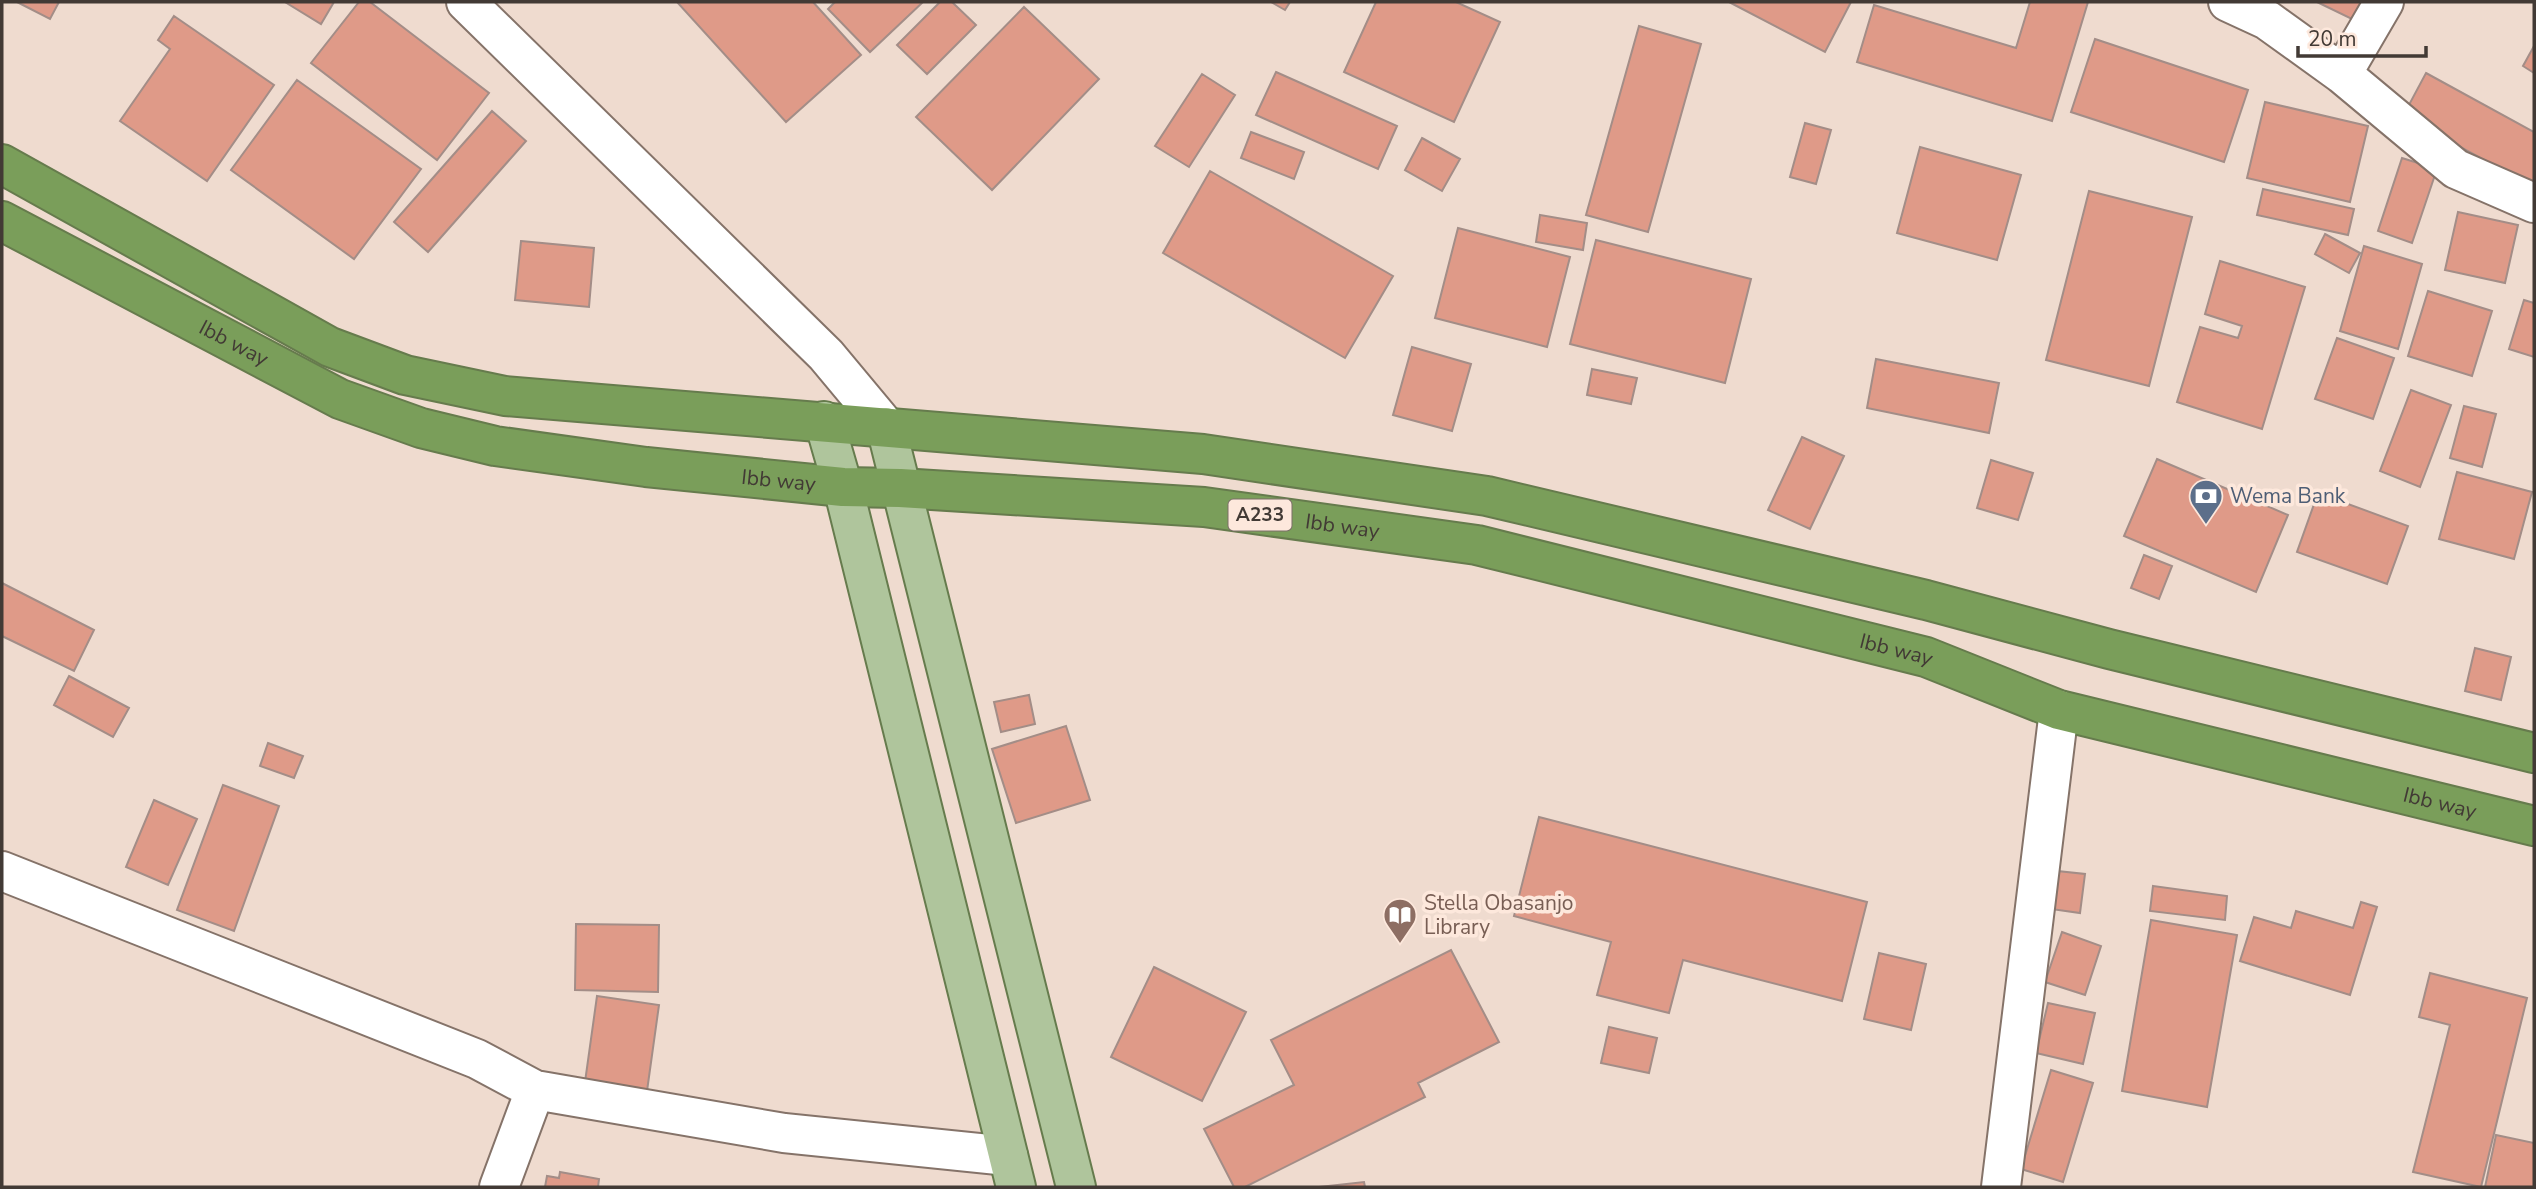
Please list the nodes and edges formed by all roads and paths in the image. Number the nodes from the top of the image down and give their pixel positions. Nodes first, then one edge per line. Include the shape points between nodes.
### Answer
1 (466, 2) edge
2 (2228, 2) edge
3 (2384, 2) edge
4 (2342, 74) junction
5 (2, 164) edge
6 (2534, 203) edge
7 (2, 220) edge
8 (826, 355) junction
9 (824, 421) junction
10 (886, 427) junction
11 (843, 487) junction
12 (900, 488) junction
13 (2059, 710) junction
14 (2534, 753) edge
15 (2534, 826) edge
16 (2, 871) edge
17 (535, 1090) junction
18 (1012, 1171) edge
19 (499, 1187) edge
20 (1076, 1187) edge
21 (2001, 1187) edge

1 - 8 street
2 - 4 street via 2267,20
3 - 4 street
4 - 6 street via 2456,169
5 - 9 highway via 330,347 405,375 505,396
7 - 11 highway, Ibb way / A233 via 340,399 421,428 495,446
8 - 9 street
8 - 10 street
9 - 10 highway
9 - 11 main road
10 - 12 main road
10 - 14 highway via 1203,454 1487,496 1926,600
11 - 12 highway, Ibb way / A233
11 - 18 main road
12 - 13 highway, Ibb way / A233 via 1204,507 1477,545 1926,657
12 - 20 main road
13 - 15 highway, Ibb way / A233
13 - 21 street
16 - 17 street via 477,1059
17 - 18 street
17 - 19 street

